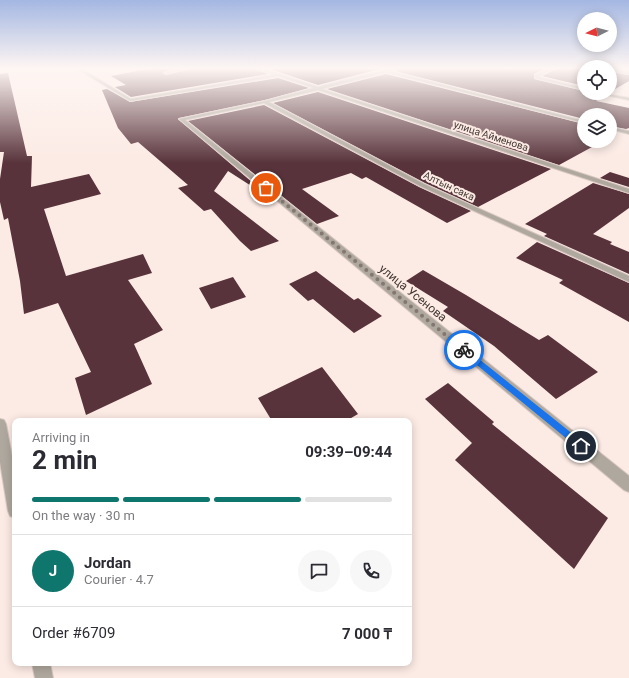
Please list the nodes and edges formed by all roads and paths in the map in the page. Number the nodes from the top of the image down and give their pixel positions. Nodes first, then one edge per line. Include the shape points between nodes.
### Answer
1 (275, 100) edge
2 (351, 100) edge
3 (495, 100) edge
4 (265, 102) junction
5 (577, 120) edge
6 (617, 130) edge
7 (629, 133) edge
8 (629, 191) edge
9 (629, 279) edge
10 (0, 424) edge
11 (629, 485) edge
12 (12, 494) edge
13 (42, 666) edge
14 (44, 678) edge

1 - 4 street
2 - 8 street, улица Айменова
3 - 5 street
4 - 9 street, Алтын сака via 422,185
4 - 11 street, улица Усенова via 181,119
6 - 7 street
10 - 12 street
13 - 14 street

